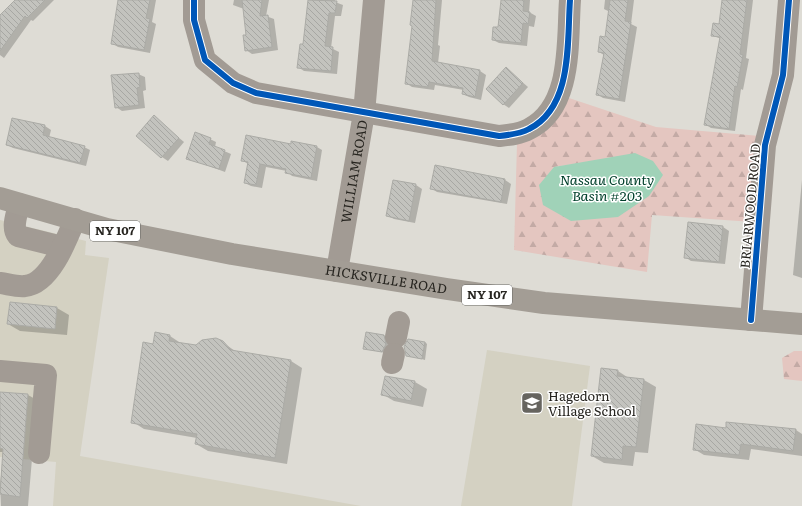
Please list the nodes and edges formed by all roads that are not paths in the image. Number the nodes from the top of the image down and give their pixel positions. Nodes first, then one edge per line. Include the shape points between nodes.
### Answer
1 (194, 0) edge
2 (374, 0) edge
3 (570, 0) edge
4 (789, 0) edge
5 (364, 113) junction
6 (10, 201) edge
7 (74, 219) junction
8 (62, 247) junction
9 (337, 271) junction
10 (0, 283) edge
11 (751, 320) junction
12 (802, 324) edge
13 (0, 371) edge
14 (39, 453) dead end

1 - 5 street via 199,66 256,93
2 - 5 street, WILLIAM ROAD
3 - 5 street via 562,88 555,106 530,129 517,134 499,136
4 - 11 street, BRIARWOOD ROAD via 783,75 765,145
5 - 9 street, WILLIAM ROAD
6 - 7 main road, HICKSVILLE ROAD / NY 107
6 - 8 street via 14,231 18,236
7 - 8 street
7 - 9 main road, HICKSVILLE ROAD / NY 107 via 232,254
8 - 10 street via 44,277 26,286
9 - 11 main road, HICKSVILLE ROAD / NY 107 via 544,303
11 - 12 main road, HICKSVILLE ROAD / NY 107
13 - 14 street via 46,375

